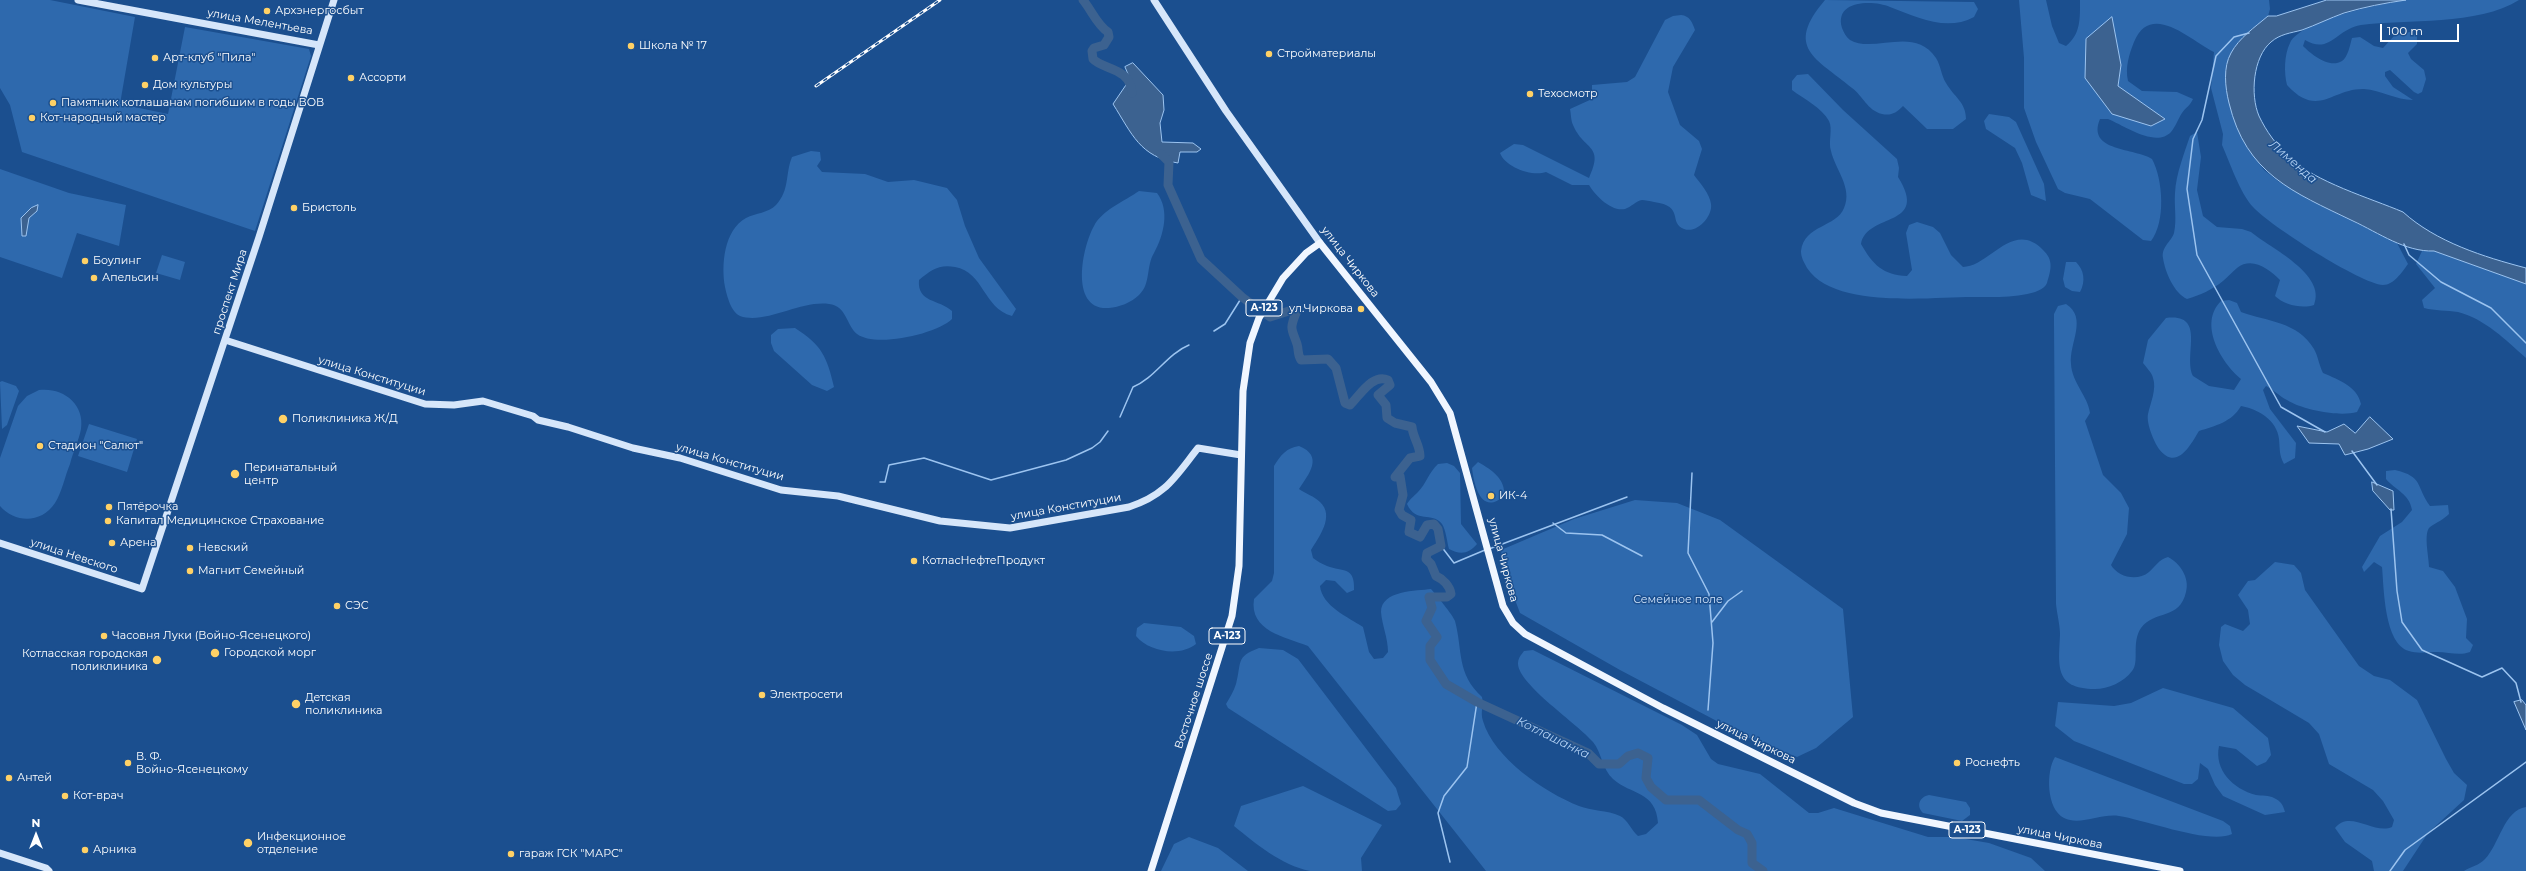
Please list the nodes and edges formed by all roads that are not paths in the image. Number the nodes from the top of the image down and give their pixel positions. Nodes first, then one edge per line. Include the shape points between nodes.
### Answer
1 (78, 0) edge
2 (334, 0) edge
3 (1154, 0) edge
4 (319, 45) junction
5 (1320, 242) junction
6 (225, 340) junction
7 (1241, 455) junction
8 (0, 544) edge
9 (142, 589) joint
10 (0, 853) edge
11 (49, 871) edge
12 (1152, 871) edge
13 (2180, 871) edge

1 - 4 main road, улица Мелентьева
2 - 4 main road, проспект Мира
3 - 5 main road, улица Чиркова via 1226,111
4 - 6 main road, проспект Мира
5 - 7 main road, Восточное шоссе / А-123 via 1294,265 1274,290 1256,324 1247,358 1243,391
5 - 13 main road, улица Чиркова / А-123 via 1431,382 1450,413 1503,606 1517,628 1534,641 1662,708 1854,803 1881,813
6 - 7 main road, улица Конституции via 425,404 454,405 483,401 533,416 538,420 568,426 633,448 685,460 781,490 838,496 940,522 982,527 1010,528 1129,507 1160,494 1198,448
6 - 9 main road, проспект Мира
7 - 12 main road, Восточное шоссе / А-123 via 1239,566 1232,616
8 - 9 main road, улица Невского
10 - 11 main road

